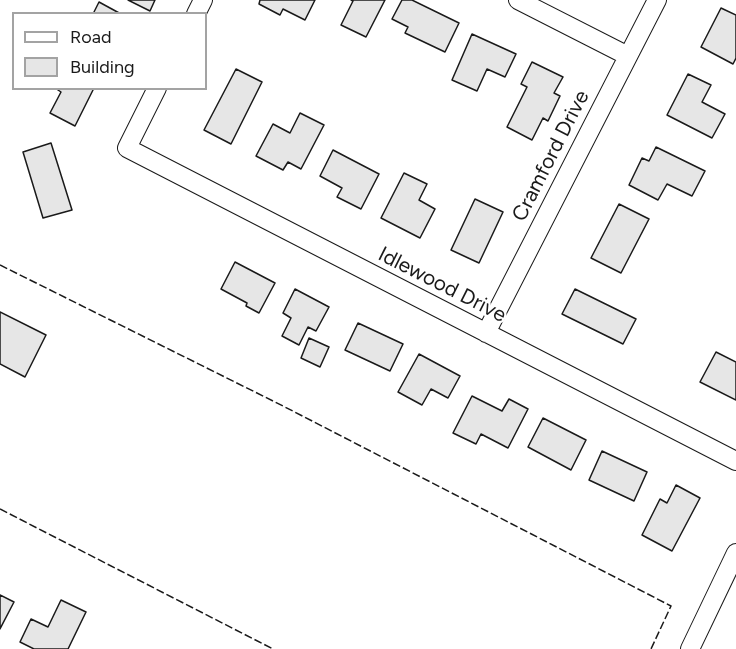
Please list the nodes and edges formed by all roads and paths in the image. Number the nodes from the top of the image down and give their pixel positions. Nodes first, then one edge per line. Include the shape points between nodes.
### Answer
1 (518, 0) edge
2 (657, 0) edge
3 (628, 56) junction
4 (156, 90) edge
5 (486, 333) junction
6 (736, 461) edge
7 (736, 553) edge
8 (690, 649) edge

1 - 3 street
2 - 3 street, Cramford Drive
3 - 5 street, Cramford Drive
4 - 5 street, Idlewood Drive via 127,148
5 - 6 street, Idlewood Drive
7 - 8 street

